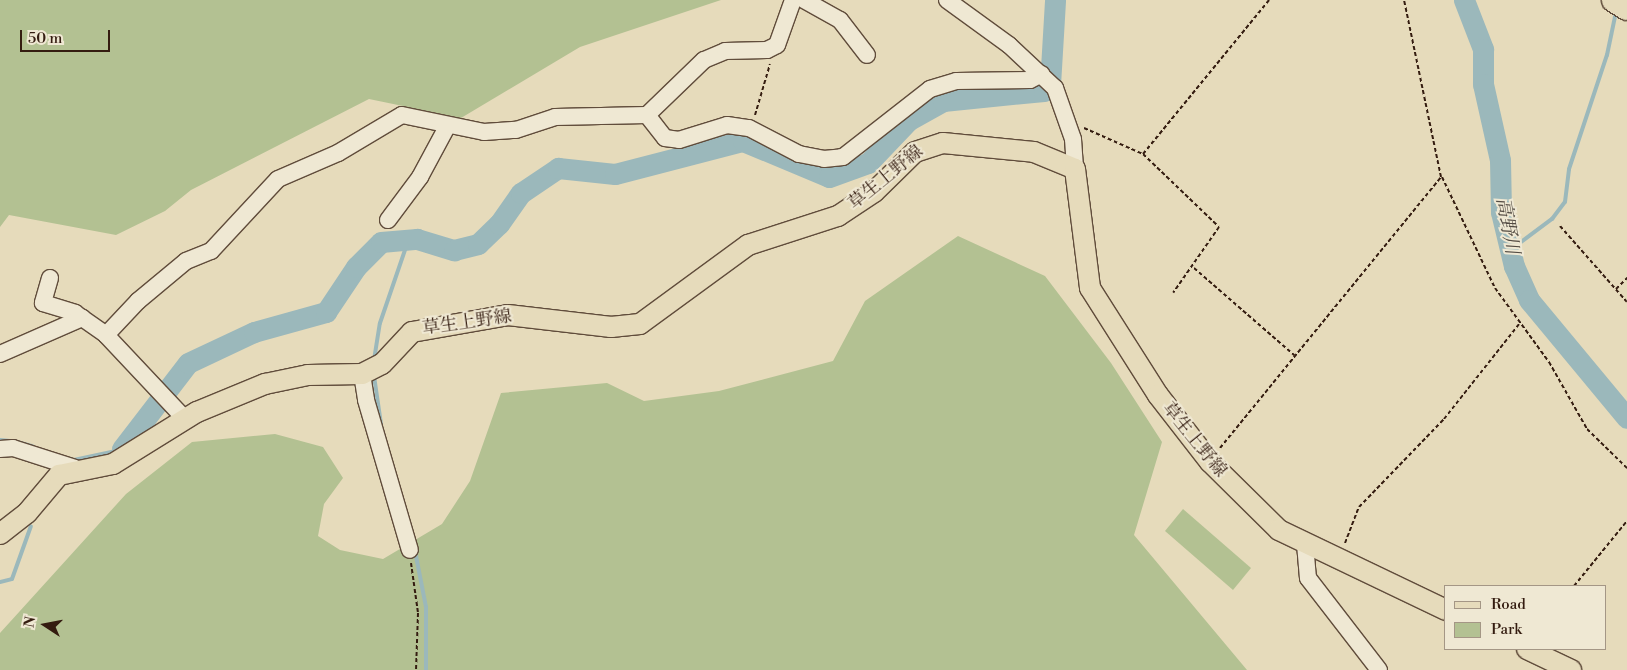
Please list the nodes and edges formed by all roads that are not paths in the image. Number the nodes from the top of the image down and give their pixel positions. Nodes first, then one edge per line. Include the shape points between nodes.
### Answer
1 (793, 0) edge
2 (804, 0) edge
3 (946, 0) edge
4 (1614, 0) edge
5 (1627, 8) edge
6 (867, 55) dead end
7 (1042, 74) junction
8 (647, 115) junction
9 (448, 125) junction
10 (1075, 168) junction
11 (388, 220) dead end
12 (50, 278) dead end
13 (82, 318) junction
14 (106, 335) junction
15 (0, 354) edge
16 (362, 374) junction
17 (186, 420) junction
18 (0, 449) edge
19 (75, 468) junction
20 (0, 534) edge
21 (1305, 544) junction
22 (410, 550) road end
23 (1444, 609) edge
24 (1528, 650) edge
25 (1378, 670) edge
26 (1571, 670) edge

1 - 8 street via 773,47 725,51 704,60
2 - 6 street via 840,20
3 - 7 street
4 - 5 highway
7 - 8 street via 1030,80 956,81 930,89 842,157 799,154 749,128 704,129 678,140 665,138
7 - 10 street via 1055,88 1068,119
8 - 9 street via 555,117 516,130 484,132
9 - 11 street via 420,177
9 - 14 street via 402,115 338,153 278,180 211,251 186,261 138,301
10 - 16 main road, 草生上野線 via 1034,152 927,144 838,216 748,246 640,324 611,327 508,315 421,329 404,337 382,364
10 - 21 main road, 草生上野線 via 1090,288 1158,395 1210,462 1255,510
12 - 13 street via 43,303
13 - 14 street
13 - 15 street
14 - 17 street
16 - 17 main road, 草生上野線 via 272,382
16 - 22 street via 366,400
17 - 19 main road, 草生上野線 via 113,464
18 - 19 street via 13,448
19 - 20 main road, 草生上野線 via 58,475 27,513
21 - 23 main road, 草生上野線
21 - 25 street via 1308,578
24 - 26 main road

